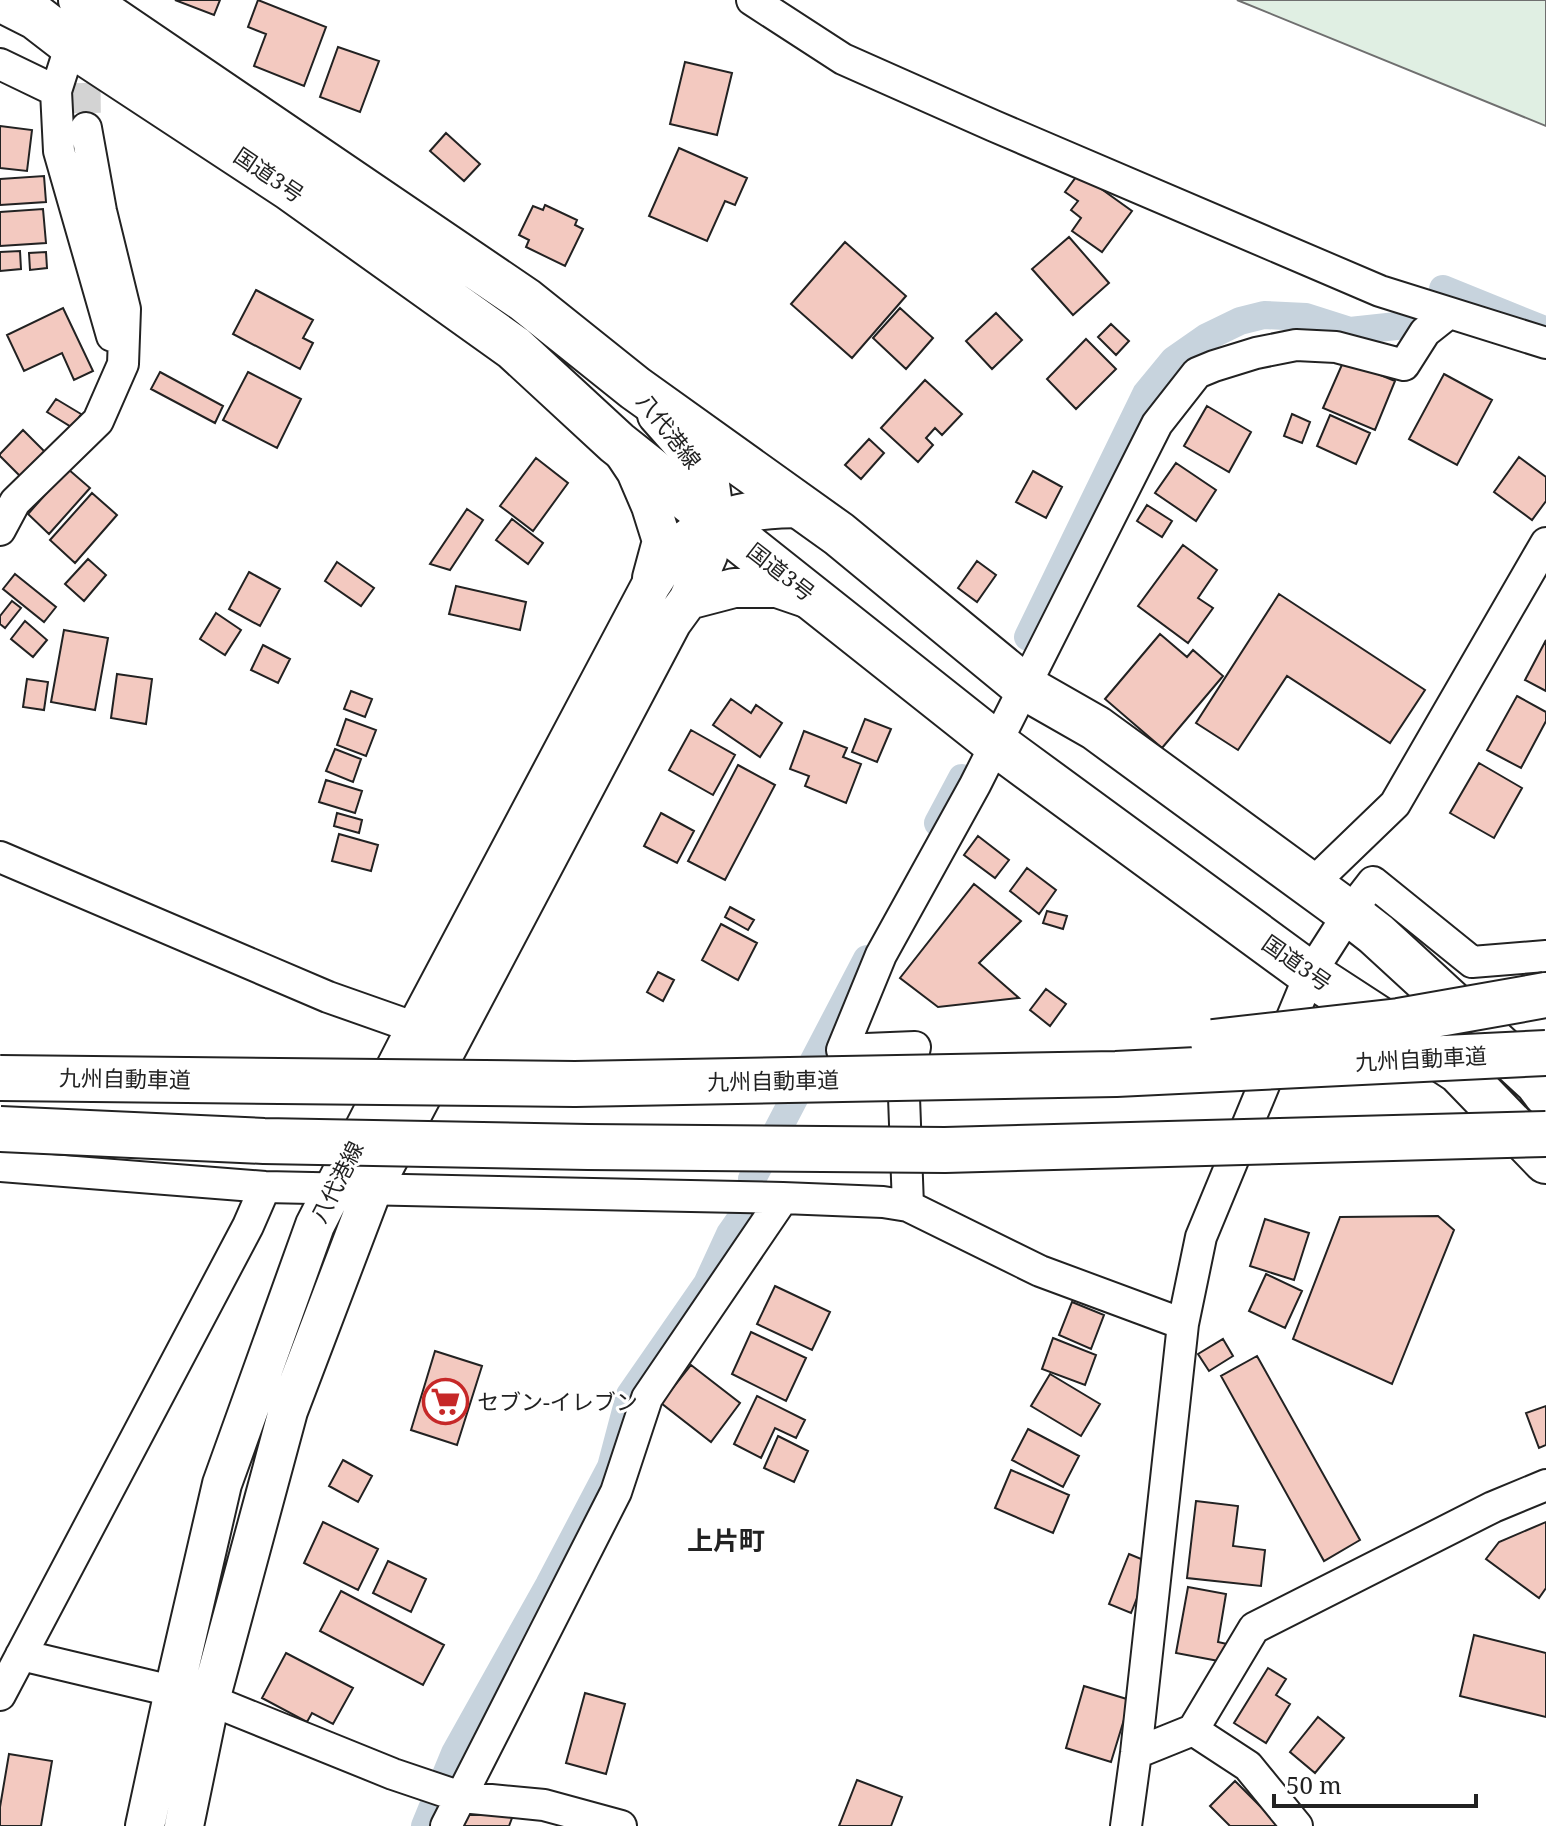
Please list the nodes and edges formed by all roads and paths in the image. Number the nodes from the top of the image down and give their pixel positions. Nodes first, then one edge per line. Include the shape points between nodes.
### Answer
1 (2, 0) edge
2 (752, 0) edge
3 (0, 15) edge
4 (84, 18) edge
5 (0, 64) edge
6 (56, 91) junction
7 (86, 128) tunnel mouth
8 (1449, 313) junction
9 (1546, 343) edge
10 (123, 364) junction
11 (635, 388) junction
12 (617, 443) junction
13 (805, 508) junction
14 (715, 521) junction
15 (0, 530) edge
16 (1546, 543) edge
17 (651, 585) junction
18 (688, 600) junction
19 (819, 602) junction
20 (1026, 688) junction
21 (995, 743) junction
22 (0, 857) edge
23 (1311, 885) junction
24 (1363, 924) junction
25 (1546, 956) edge
26 (1310, 974) junction
27 (1546, 995) edge
28 (416, 1028) junction
29 (1546, 1053) edge
30 (1546, 1074) edge
31 (0, 1078) edge
32 (905, 1079) junction
33 (1546, 1094) edge
34 (0, 1129) edge
35 (1546, 1134) edge
36 (945, 1150) junction
37 (1546, 1161) edge
38 (0, 1166) edge
39 (265, 1187) junction
40 (333, 1189) junction
41 (372, 1190) junction
42 (783, 1198) junction
43 (908, 1206) junction
44 (1183, 1324) junction
45 (1546, 1485) edge
46 (21, 1655) junction
47 (0, 1695) edge
48 (192, 1696) junction
49 (1193, 1730) junction
50 (1136, 1753) junction
51 (461, 1797) junction
52 (145, 1826) edge
53 (184, 1826) edge
54 (446, 1826) edge
55 (621, 1826) edge
56 (1126, 1826) edge
57 (1297, 1826) edge

1 - 4 highway, 国道3号 via 36,17
2 - 8 street via 857,66 1380,291
3 - 4 highway
4 - 6 street
4 - 11 highway, 国道3号 via 525,300
4 - 12 highway, 国道3号 via 290,188 514,348
5 - 6 street
6 - 10 street via 59,151
7 - 10 street via 125,309
8 - 9 street
8 - 20 street via 1425,332 1404,365 1336,347 1296,345 1197,373 1157,424
10 - 15 street via 98,421 15,502
11 - 13 highway, 国道3号
11 - 14 main road, 八代港線 via 710,484
12 - 14 highway, 国道3号
12 - 17 main road, 八代港線 via 636,471 662,541
13 - 14 main road, 八代港線 via 742,512
13 - 20 highway, 国道3号
14 - 17 main road, 八代港線 via 672,554
14 - 18 main road, 八代港線 via 708,555
14 - 19 highway, 国道3号
16 - 23 street via 1395,804
17 - 28 main road, 八代港線
18 - 19 main road via 734,588 777,588
18 - 41 main road, 八代港線
19 - 21 highway, 国道3号
20 - 21 street
20 - 23 highway, 国道3号 via 1096,728
21 - 26 highway, 国道3号
21 - 43 street via 881,955 842,1050 915,1047 904,1097
22 - 28 street via 328,997
23 - 24 highway, 国道3号
24 - 25 street via 1373,882 1472,962
24 - 26 street
24 - 30 street
24 - 33 highway, 国道3号
26 - 37 highway, 国道3号 via 1459,1071
26 - 44 street via 1201,1237
27 - 32 highway, bridge via 1399,1021
28 - 40 main road, 八代港線
29 - 32 highway, 九州自動車道, bridge
31 - 32 highway, 九州自動車道, bridge via 560,1084
34 - 36 highway, bridge via 279,1141
35 - 36 highway, bridge
36 - 37 highway, bridge via 1079,1161
38 - 39 street
39 - 40 street
39 - 46 street
40 - 41 street
40 - 48 main road, 八代港線 via 315,1225 222,1484
41 - 42 street
41 - 48 main road, 八代港線 via 288,1411
42 - 43 street
42 - 51 street via 647,1398 616,1492
43 - 44 street via 1040,1271
44 - 50 street
45 - 49 street via 1254,1628
46 - 47 street
46 - 48 street
48 - 51 street
48 - 52 main road, 八代港線
48 - 53 main road, 八代港線
49 - 50 street
49 - 57 street via 1248,1766
50 - 56 street
51 - 54 street
51 - 55 street via 544,1805

